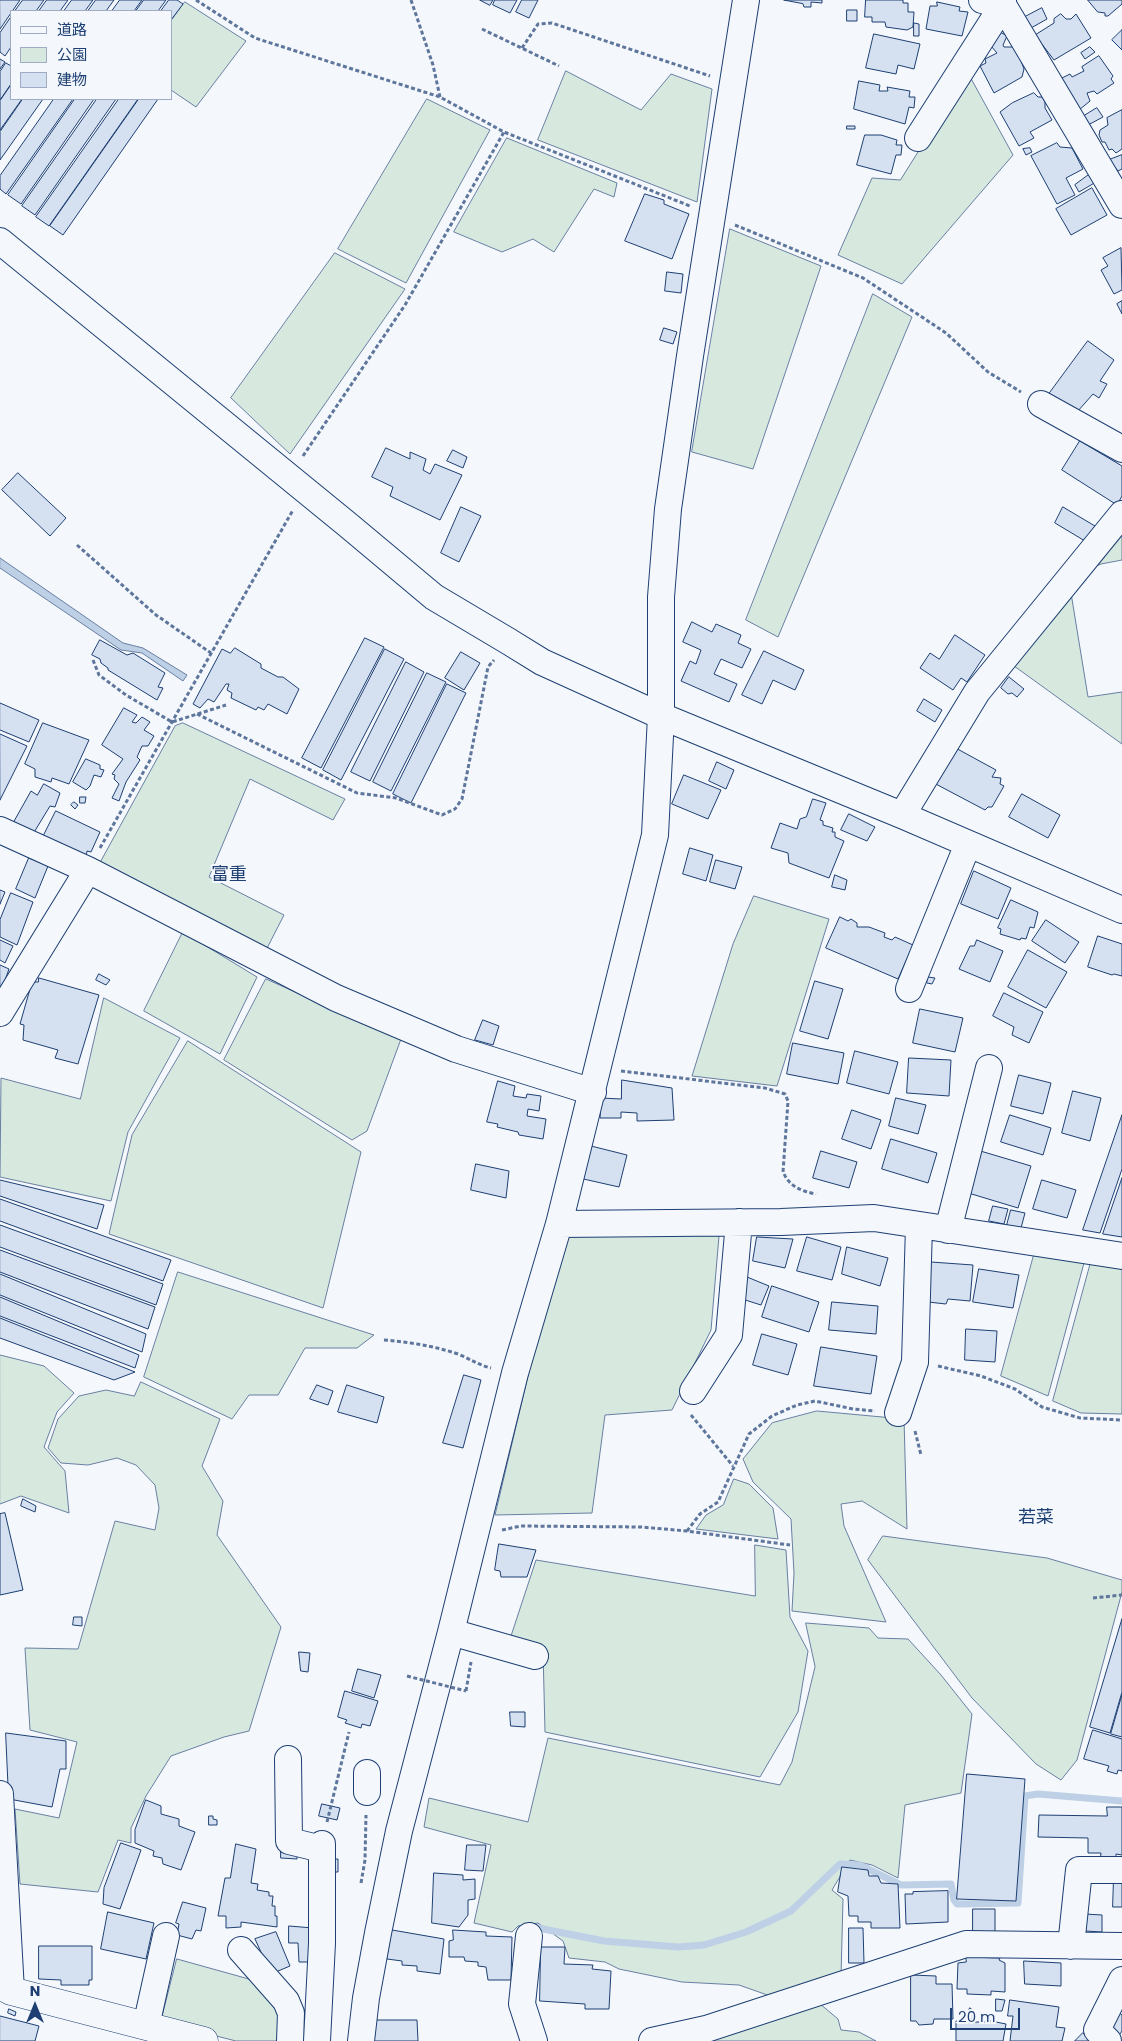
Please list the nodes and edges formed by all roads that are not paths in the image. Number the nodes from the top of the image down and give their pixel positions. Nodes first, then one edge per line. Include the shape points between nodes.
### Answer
1 (746, 0) edge
2 (996, 2) edge
3 (918, 138) dead end
4 (1122, 205) edge
5 (0, 241) edge
6 (1040, 404) road end
7 (1122, 449) edge
8 (1122, 514) edge
9 (661, 716) junction
10 (907, 806) dead end
11 (0, 830) edge
12 (968, 844) junction
13 (88, 870) junction
14 (1122, 910) edge
15 (909, 989) dead end
16 (0, 1013) edge
17 (989, 1068) dead end
18 (596, 1080) junction
19 (739, 1222) junction
20 (559, 1224) junction
21 (919, 1226) junction
22 (948, 1230) junction
23 (1122, 1256) edge
24 (693, 1391) road end
25 (898, 1413) road end
26 (451, 1632) junction
27 (535, 1656) dead end
28 (288, 1759) dead end
29 (0, 1794) edge
30 (1122, 1870) edge
31 (166, 1936) dead end
32 (529, 1936) dead end
33 (1071, 1946) junction
34 (1122, 1946) edge
35 (241, 1950) dead end
36 (1122, 1980) edge
37 (6, 1988) edge
38 (146, 2026) junction
39 (204, 2041) edge
40 (290, 2041) edge
41 (317, 2041) edge
42 (361, 2041) edge
43 (534, 2041) edge
44 (652, 2041) edge
45 (1108, 2041) edge

1 - 9 street via 668,509 661,597
2 - 3 street
2 - 4 street
5 - 9 street via 434,597 542,662
6 - 7 street
8 - 10 street via 977,692
9 - 12 street
9 - 18 street via 655,835
11 - 13 street
12 - 14 street
12 - 15 street
13 - 16 street
13 - 18 street via 336,998 456,1049
17 - 22 street
18 - 20 street
19 - 20 street
19 - 21 street via 874,1218
19 - 24 street via 729,1335
20 - 26 street via 515,1373
21 - 22 street
21 - 25 street via 915,1362
22 - 23 street
26 - 27 street
26 - 42 street via 399,1831 374,1951
28 - 41 street via 289,1840 322,1847
29 - 37 street
30 - 33 street via 1079,1870
31 - 38 street
32 - 43 street via 522,2004
33 - 34 street
33 - 44 street via 966,1944 706,2029
35 - 40 street via 286,2001 291,2013
36 - 45 street via 1097,2030
37 - 38 main road
38 - 39 main road

